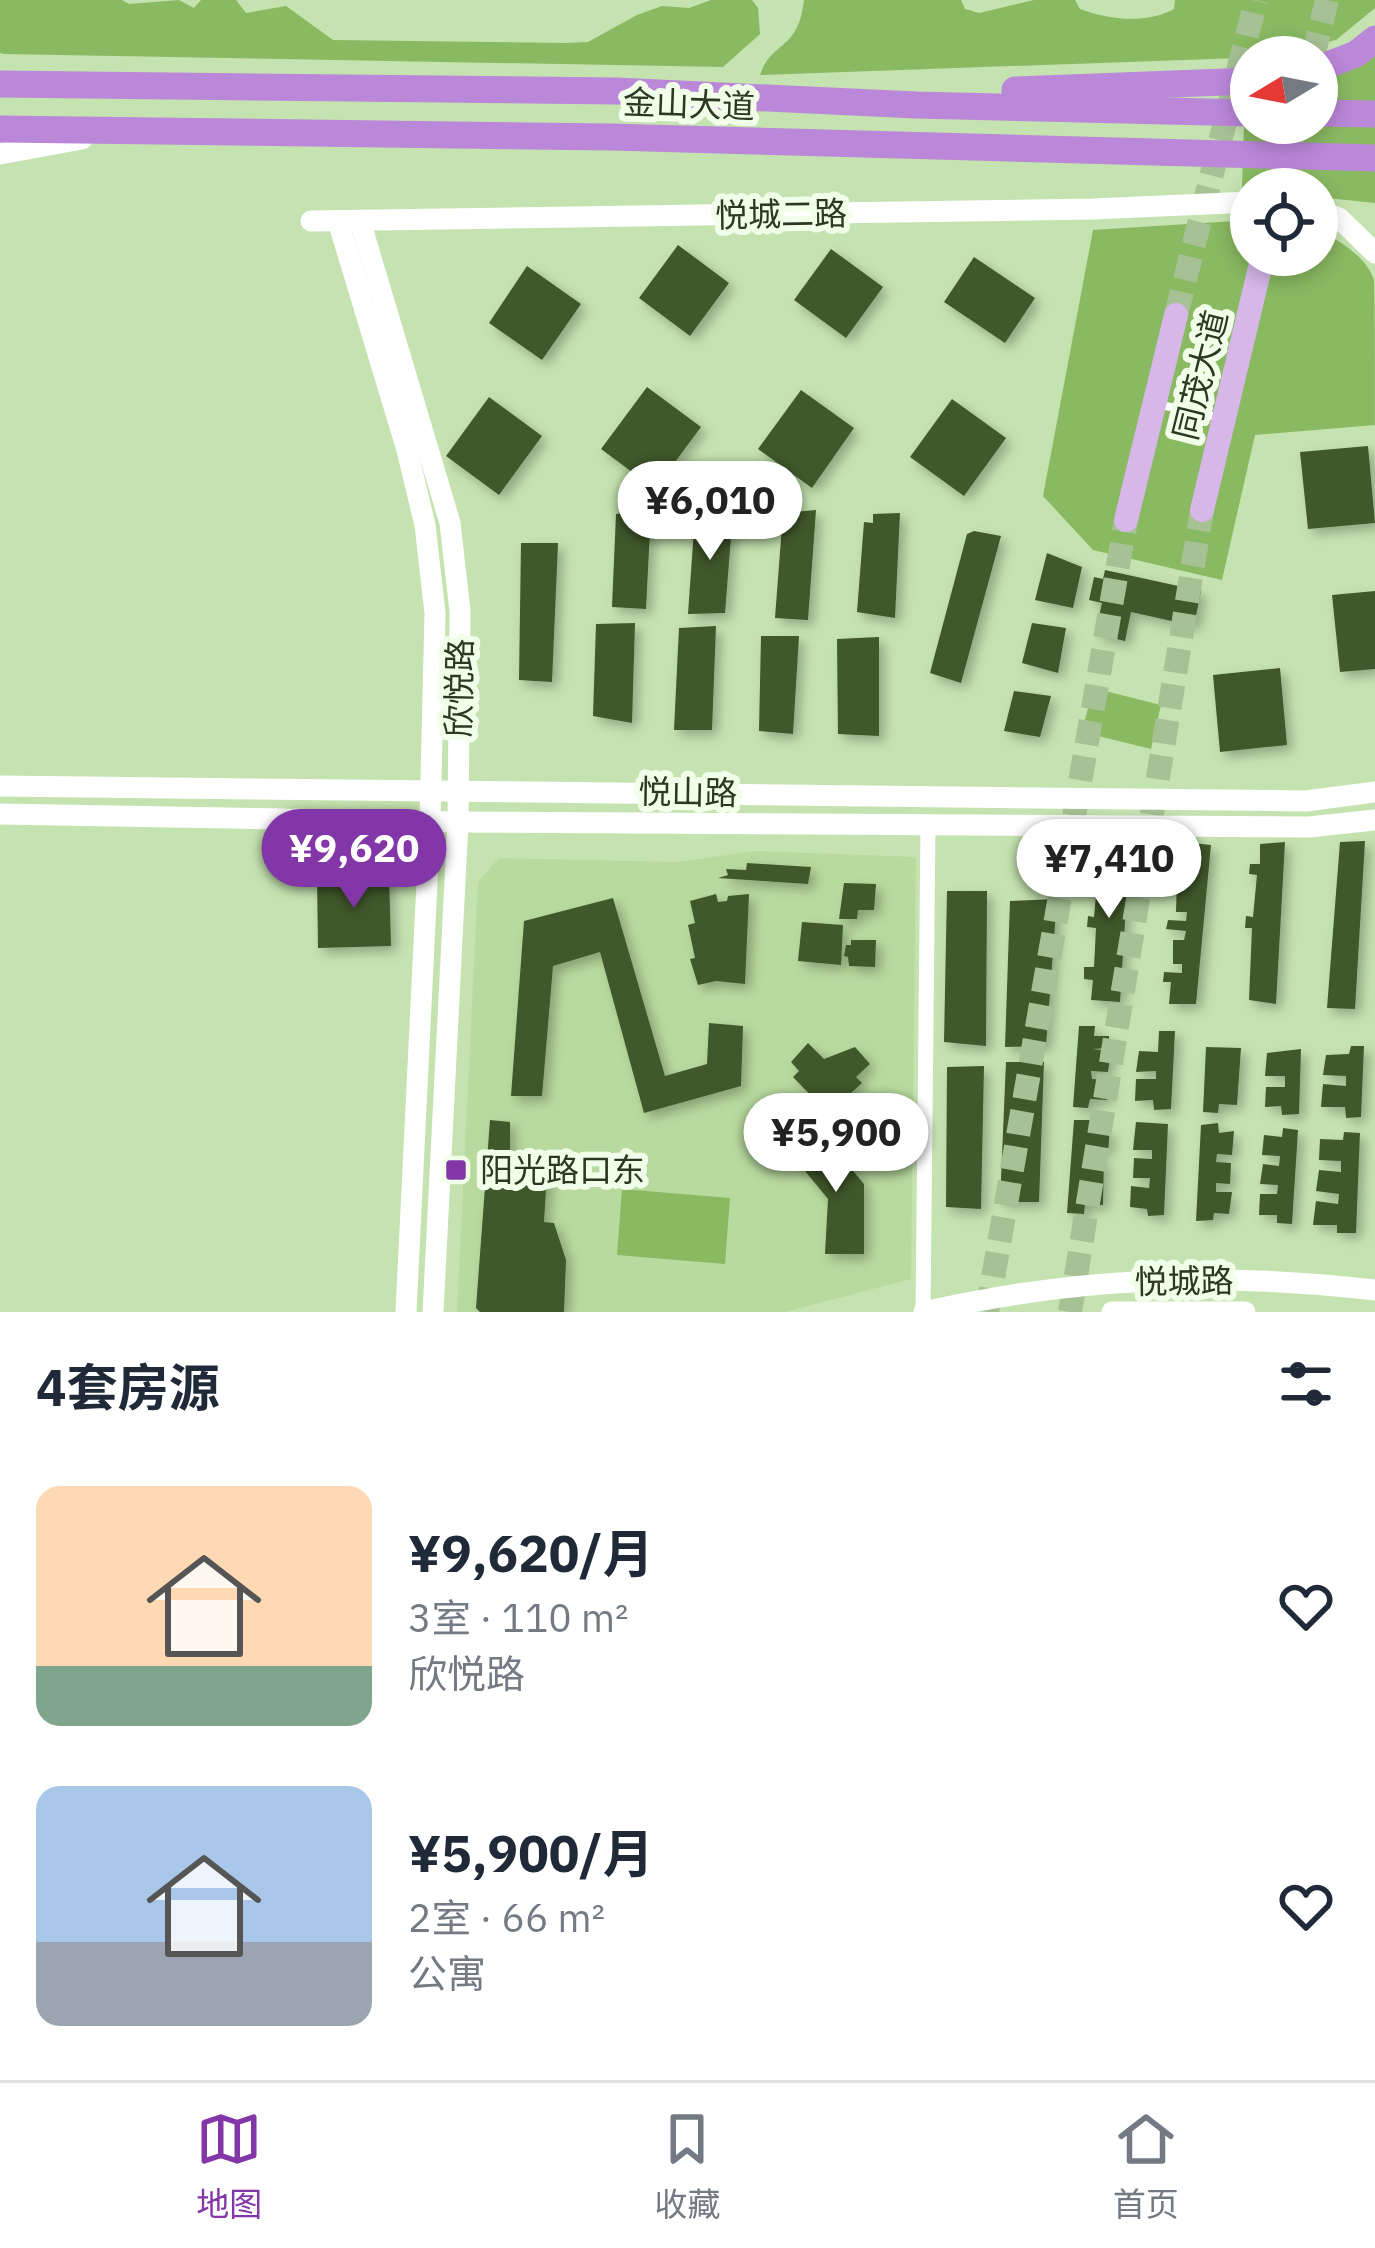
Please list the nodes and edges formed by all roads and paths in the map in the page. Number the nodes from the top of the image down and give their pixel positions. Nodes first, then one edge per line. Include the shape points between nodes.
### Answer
1 (1375, 39) edge
2 (1338, 61) edge
3 (1230, 83) edge
4 (0, 84) edge
5 (916, 105) junction
6 (1230, 112) edge
7 (1338, 113) edge
8 (1375, 114) edge
9 (0, 128) edge
10 (128, 130) junction
11 (0, 154) edge
12 (1375, 158) edge
13 (1230, 203) edge
14 (1338, 218) edge
15 (311, 221) dead end
16 (349, 221) junction
17 (1375, 253) edge
18 (1258, 276) edge
19 (1176, 315) tunnel mouth
20 (1153, 403) junction
21 (1224, 418) junction
22 (1202, 510) tunnel mouth
23 (1126, 520) tunnel mouth
24 (0, 786) edge
25 (431, 789) junction
26 (458, 789) junction
27 (1375, 792) edge
28 (0, 814) edge
29 (1375, 820) edge
30 (430, 821) junction
31 (458, 822) junction
32 (928, 825) junction
33 (1375, 1291) edge
34 (406, 1312) edge
35 (433, 1312) edge
36 (924, 1312) edge
37 (1112, 1312) edge
38 (1245, 1312) edge

1 - 2 highway
3 - 5 highway via 984,91
4 - 5 highway, 金山大道 via 616,92
5 - 6 highway, 金山大道
7 - 8 highway
9 - 10 highway, 金山大道
10 - 11 main road
10 - 12 highway, 金山大道
13 - 16 main road, 悦城二路
14 - 17 main road
15 - 16 main road, 悦城二路
16 - 25 main road, 欣悦路 via 425,525 435,613
16 - 26 main road, 欣悦路 via 450,523 460,610
18 - 21 main road, 同茂大道
19 - 20 main road, 同茂大道
20 - 21 lane
20 - 23 main road, 同茂大道
21 - 22 main road, 同茂大道
24 - 25 main road, 悦山路
25 - 26 main road, 悦山路
25 - 30 main road, 欣悦路
26 - 27 main road, 悦山路 via 1306,800
26 - 31 main road, 欣悦路
28 - 30 main road, 悦山路
29 - 32 main road, 悦山路 via 1309,827
30 - 31 main road, 悦山路
30 - 34 main road, 欣悦路
31 - 32 main road, 悦山路
31 - 35 main road, 欣悦路
32 - 36 street
33 - 36 main road, 悦城路 via 1147,1280 1004,1294
37 - 38 main road, 悦城路

